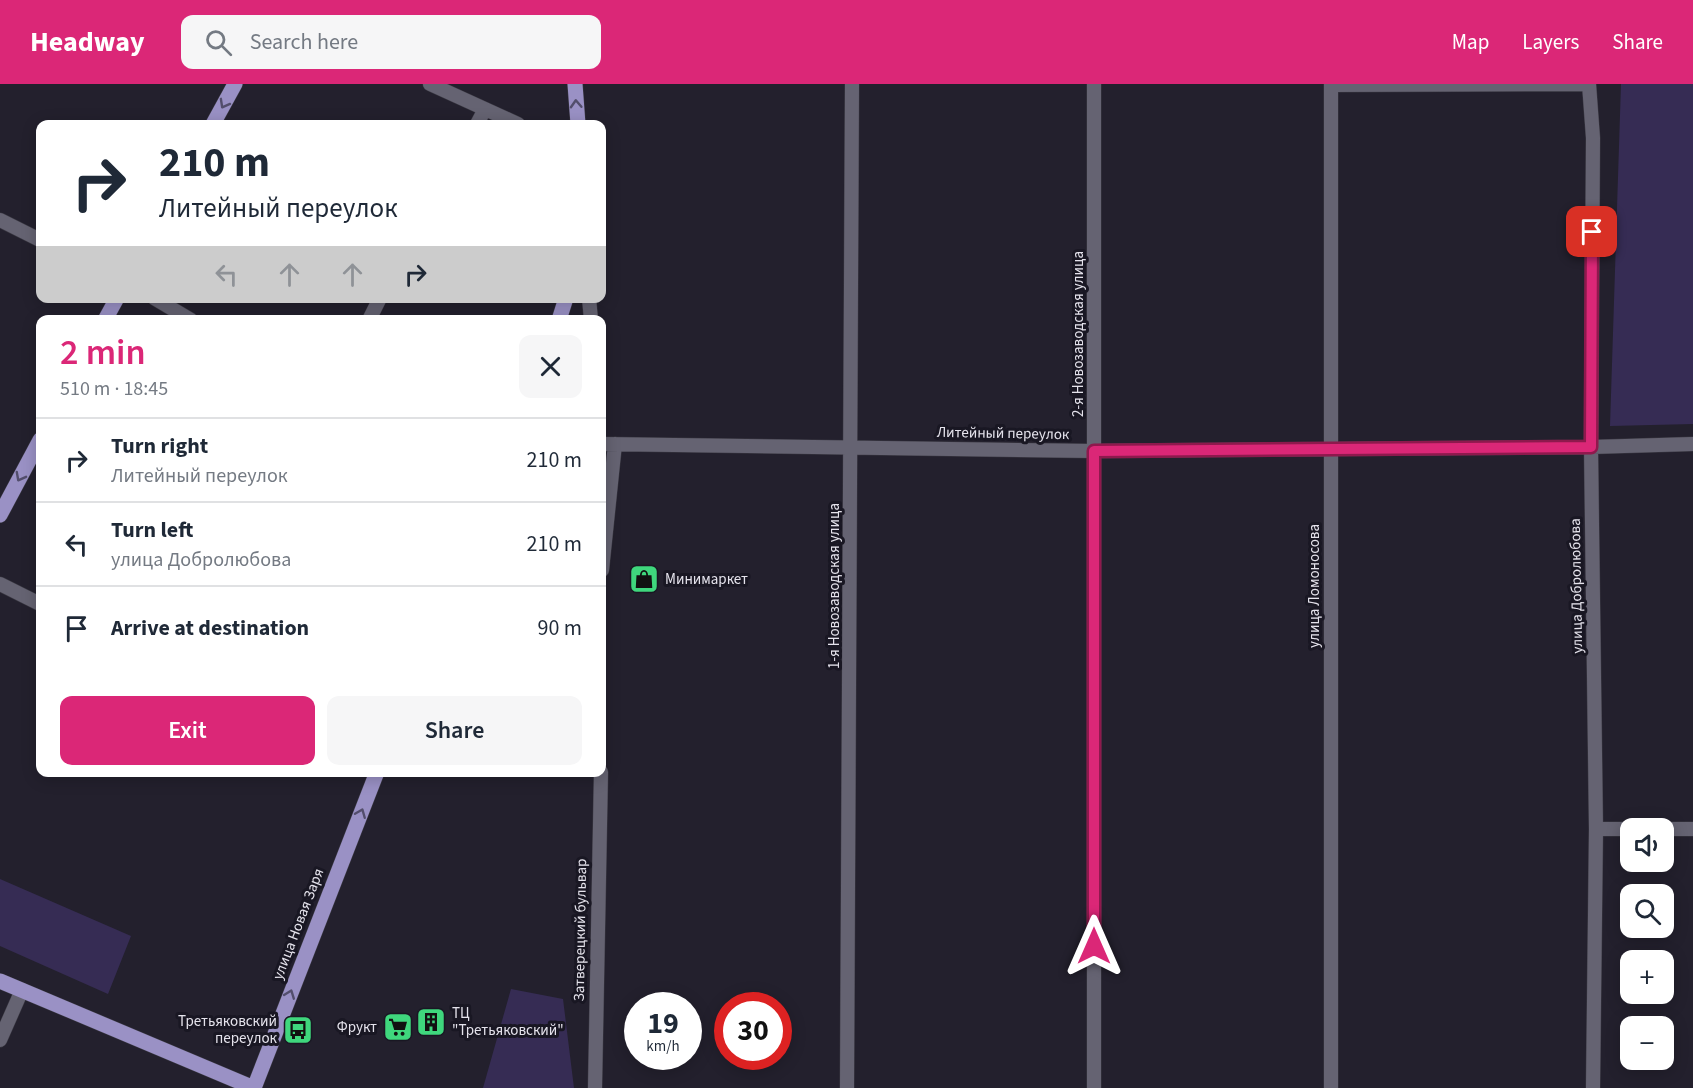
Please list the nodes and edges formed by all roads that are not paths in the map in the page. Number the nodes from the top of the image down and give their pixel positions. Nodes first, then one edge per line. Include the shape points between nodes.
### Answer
1 (235, 84) edge
2 (430, 84) edge
3 (575, 84) edge
4 (852, 84) edge
5 (1094, 84) edge
6 (1589, 84) edge
7 (1331, 85) edge
8 (485, 110) junction
9 (215, 120) edge
10 (479, 120) edge
11 (509, 120) edge
12 (578, 120) edge
13 (0, 220) edge
14 (36, 238) edge
15 (162, 303) edge
16 (183, 315) edge
17 (606, 444) edge
18 (1693, 444) edge
19 (1591, 447) junction
20 (36, 448) edge
21 (851, 448) junction
22 (1331, 450) junction
23 (1094, 451) junction
24 (0, 515) edge
25 (0, 584) edge
26 (36, 602) edge
27 (375, 777) edge
28 (601, 777) edge
29 (1596, 829) junction
30 (1620, 829) edge
31 (1674, 829) edge
32 (1693, 829) edge
33 (0, 981) edge
34 (22, 990) junction
35 (0, 1040) edge
36 (254, 1088) edge
37 (595, 1088) edge
38 (847, 1088) edge
39 (1094, 1088) edge
40 (1331, 1088) edge
41 (1593, 1088) edge

1 -> 9 main road
2 - 8 street
12 -> 3 main road
4 - 21 street, 1-я Новозаводская улица
5 - 23 street, 2-я Новозаводская улица
6 - 7 street
6 - 19 street, улица Добролюбова via 1593,138
7 - 22 street, улица Ломоносова
8 - 10 street
8 - 11 street
13 - 14 street
15 - 16 street
17 - 21 street, Литейный переулок
18 - 19 street, Литейный переулок
19 - 22 street, Литейный переулок
19 - 29 street, улица Добролюбова
20 -> 24 main road
21 - 23 street, Литейный переулок
21 - 38 street, 1-я Новозаводская улица
22 - 23 street, Литейный переулок
22 - 40 street, улица Ломоносова
23 - 39 street, 2-я Новозаводская улица
25 - 26 street
36 -> 27 main road, улица Новая Заря
28 - 37 street, Затверецкий бульвар
29 - 30 street
29 - 41 street, улица Добролюбова
31 - 32 street
33 - 34 main road
34 - 35 street
34 - 36 main road

